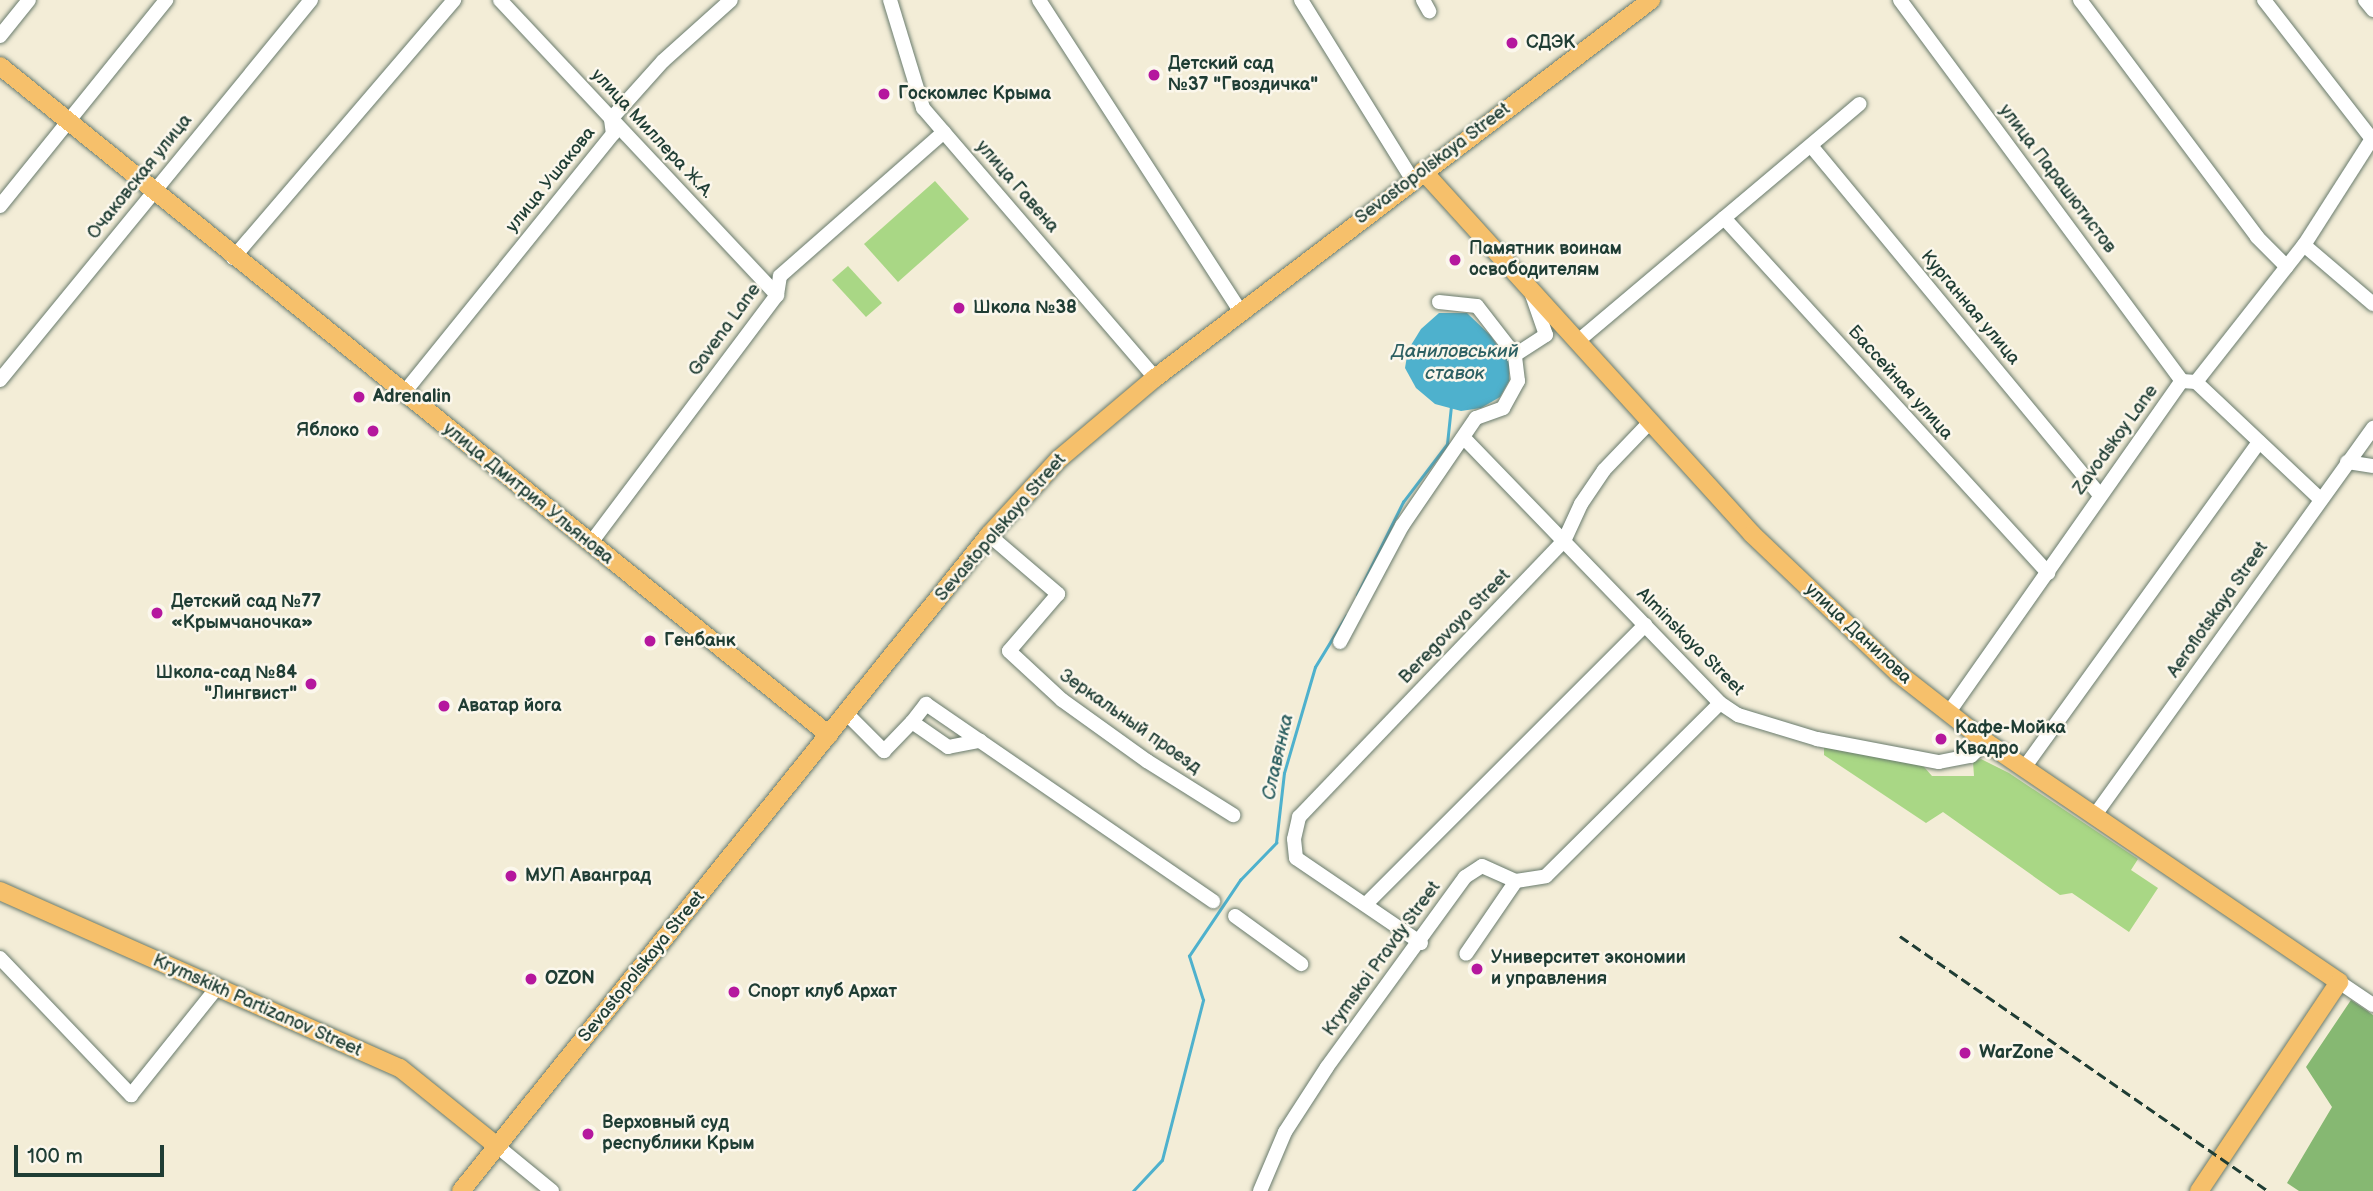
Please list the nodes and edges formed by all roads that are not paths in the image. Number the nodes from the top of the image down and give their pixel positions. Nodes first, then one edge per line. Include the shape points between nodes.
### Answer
1 (29, 0) edge
2 (166, 0) edge
3 (310, 0) edge
4 (454, 0) edge
5 (500, 0) edge
6 (731, 0) edge
7 (890, 0) edge
8 (1039, 0) edge
9 (1301, 0) edge
10 (1651, 0) edge
11 (1900, 0) edge
12 (2080, 0) edge
13 (2264, 0) edge
14 (2365, 0) edge
15 (2373, 10) edge
16 (0, 36) edge
17 (0, 66) edge
18 (1859, 104) dead end
19 (611, 119) junction
20 (68, 121) junction
21 (944, 132) junction
22 (2372, 138) edge
23 (1812, 147) junction
24 (1417, 175) junction
25 (152, 192) junction
26 (0, 206) edge
27 (1724, 218) junction
28 (2304, 245) junction
29 (233, 258) junction
30 (2287, 267) junction
31 (1530, 289) junction
32 (777, 295) junction
33 (1439, 302) dead end
34 (2373, 304) edge
35 (1241, 312) junction
36 (1578, 341) junction
37 (1515, 355) junction
38 (1155, 378) junction
39 (0, 380) edge
40 (2189, 382) junction
41 (403, 394) junction
42 (1650, 422) junction
43 (2373, 428) edge
44 (1464, 438) junction
45 (2259, 442) junction
46 (2347, 462) junction
47 (2373, 467) edge
48 (2099, 494) junction
49 (2320, 499) junction
50 (989, 535) junction
51 (1564, 541) junction
52 (590, 544) junction
53 (2048, 573) junction
54 (1645, 625) junction
55 (1340, 642) dead end
56 (1720, 703) junction
57 (1949, 712) junction
58 (846, 713) junction
59 (912, 722) junction
60 (829, 735) junction
61 (980, 741) junction
62 (1986, 742) junction
63 (2024, 768) junction
64 (1234, 815) dead end
65 (2095, 815) junction
66 (1516, 881) junction
67 (0, 891) edge
68 (1213, 901) dead end
69 (1366, 904) junction
70 (1235, 916) dead end
71 (1421, 943) junction
72 (1466, 954) dead end
73 (0, 958) edge
74 (1301, 964) dead end
75 (2339, 982) junction
76 (216, 989) junction
77 (2373, 1005) edge
78 (497, 1146) junction
79 (461, 1191) edge
80 (552, 1191) edge
81 (1260, 1191) edge
82 (2199, 1191) edge

1 - 16 street
2 - 20 street
3 - 25 street, Очаковская улица
4 - 29 street
5 - 19 street, улица Миллера Ж.А.
6 - 19 street, улица Ушакова via 663,61
7 - 21 street, улица Гавена via 923,108
8 - 35 street
9 - 24 street
10 - 24 main road, Sevastopolskaya Street
11 - 40 street, улица Парашютистов
12 - 30 street via 2257,237
13 - 22 street
14 - 15 street
17 - 20 main road, улица Дмитрия Ульянова
18 - 23 street
19 - 32 street, улица Миллера Ж.А.
19 - 41 street, улица Ушакова via 613,134
20 - 25 main road, улица Дмитрия Ульянова
20 - 26 street
21 - 32 street, Gavena Lane via 780,276
21 - 38 street, улица Гавена
22 - 28 street, Zavodskoy Lane
23 - 27 street
23 - 48 street, Курганная улица
24 - 31 main road, улица Данилова
24 - 35 main road, Sevastopolskaya Street
25 - 29 main road, улица Дмитрия Ульянова
25 - 39 street, Очаковская улица
27 - 36 street
27 - 53 street, Бассейная улица
28 - 30 street, Zavodskoy Lane
28 - 34 street
29 - 41 main road, улица Дмитрия Ульянова
30 - 40 street, Zavodskoy Lane
31 - 36 main road, улица Данилова
31 - 37 street via 1546,335
32 - 52 street, Gavena Lane
33 - 37 street via 1477,306
35 - 38 main road, Sevastopolskaya Street
36 - 42 main road, улица Данилова
37 - 44 street via 1518,381 1503,408 1476,418
38 - 50 main road, Sevastopolskaya Street via 1059,459
40 - 45 street, улица Парашютистов
40 - 48 street, Zavodskoy Lane
41 - 52 main road, улица Дмитрия Ульянова
42 - 51 street, Beregovaya Street via 1604,470 1581,503
42 - 57 main road, улица Данилова via 1752,534 1841,620
43 - 46 street, Aeroflotskaya Street
44 - 51 street, Alminskaya Street
44 - 55 street via 1402,526
45 - 49 street, улица Парашютистов
45 - 63 street
46 - 47 street
46 - 49 street, Aeroflotskaya Street
48 - 53 street, Zavodskoy Lane
49 - 65 street, Aeroflotskaya Street
50 - 58 main road, Sevastopolskaya Street
50 - 64 street, Зеркальный проезд via 1058,594 1009,651 1072,708
51 - 54 street, Alminskaya Street
51 - 69 street, Beregovaya Street via 1299,817 1296,858
52 - 60 main road, улица Дмитрия Ульянова
53 - 57 street, Zavodskoy Lane
54 - 56 street, Alminskaya Street
54 - 69 street
56 - 62 street, Alminskaya Street via 1738,715 1817,739 1939,762 1971,757
56 - 66 street via 1546,876
57 - 62 main road, улица Данилова
58 - 59 street via 884,751
58 - 60 main road, Sevastopolskaya Street
59 - 61 street via 948,747
59 - 61 street via 926,704
60 - 78 main road, Sevastopolskaya Street
61 - 68 street
62 - 63 main road, улица Данилова
63 - 65 main road, улица Данилова
65 - 75 main road, улица Данилова
66 - 71 street, Krymskoi Pravdy Street via 1482,866 1473,869
66 - 72 street
67 - 76 main road, Krymskikh Partizanov Street
69 - 71 street
70 - 74 street
71 - 81 street, Krymskoi Pravdy Street via 1285,1132
73 - 76 street via 131,1095
75 - 77 street, улица Данилова
75 - 82 main road
76 - 78 main road, Krymskikh Partizanov Street via 400,1068
78 - 79 main road, Sevastopolskaya Street
78 - 80 street

